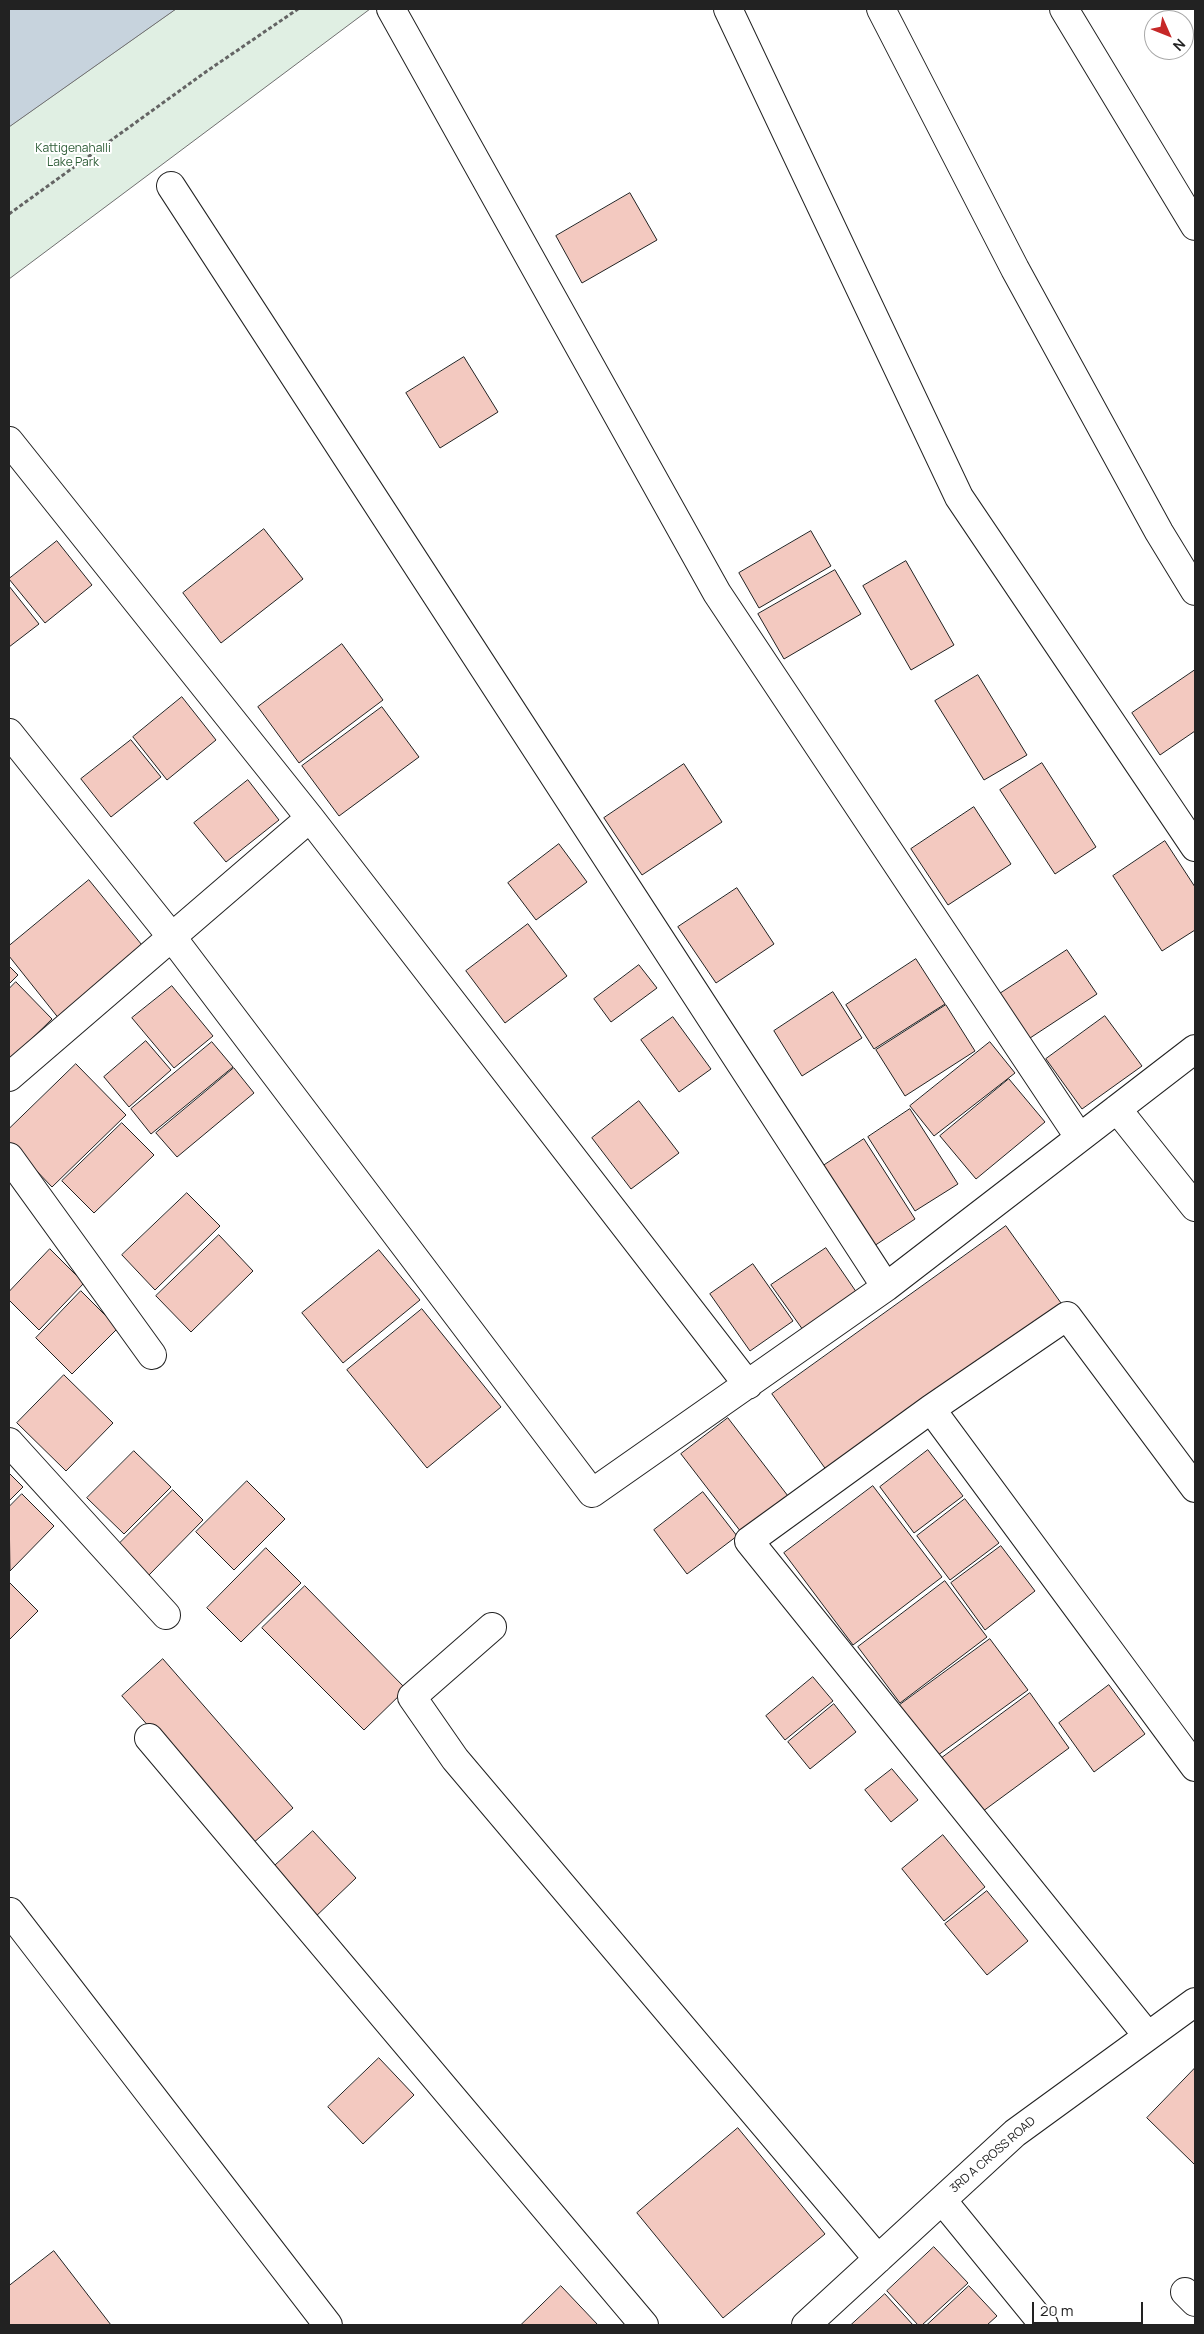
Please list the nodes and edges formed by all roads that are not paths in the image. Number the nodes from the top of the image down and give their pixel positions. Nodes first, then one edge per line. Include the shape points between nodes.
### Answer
1 (391, 9) edge
2 (728, 9) edge
3 (881, 9) edge
4 (1064, 9) edge
5 (171, 186) dead end
6 (1195, 226) edge
7 (9, 441) edge
8 (1195, 591) edge
9 (9, 733) edge
10 (310, 818) junction
11 (1195, 847) edge
12 (171, 936) junction
13 (1195, 1049) edge
14 (9, 1077) edge
15 (1117, 1109) junction
16 (1079, 1137) junction
17 (9, 1157) edge
18 (1195, 1207) edge
19 (886, 1287) junction
20 (152, 1355) dead end
21 (748, 1385) junction
22 (931, 1408) junction
23 (9, 1442) edge
24 (1195, 1488) edge
25 (166, 1615) dead end
26 (492, 1627) dead end
27 (149, 1738) dead end
28 (1195, 1767) edge
29 (10, 1912) edge
30 (1195, 2002) edge
31 (1147, 2035) junction
32 (942, 2200) junction
33 (878, 2259) junction
34 (328, 2325) edge
35 (644, 2325) edge
36 (806, 2325) edge
37 (1044, 2325) edge

1 - 16 street via 717,593
2 - 11 street via 959,497
3 - 8 street via 1015,269 1159,532
4 - 6 street
5 - 19 street
7 - 10 street
9 - 12 street
10 - 12 street
10 - 21 street
12 - 14 street
12 - 21 street via 592,1493
13 - 15 street
15 - 16 street
15 - 18 street
16 - 19 street
17 - 20 street
19 - 21 street
22 - 24 street via 1067,1316
22 - 28 street
22 - 31 street via 748,1541
23 - 25 street
26 - 33 street via 412,1697 455,1759
27 - 35 street
29 - 34 street
30 - 31 street, 3RD A CROSS ROAD
31 - 32 street, 3RD A CROSS ROAD via 1015,2133
32 - 33 street, 3RD A CROSS ROAD
32 - 37 street
33 - 36 street, 3RD A CROSS ROAD

